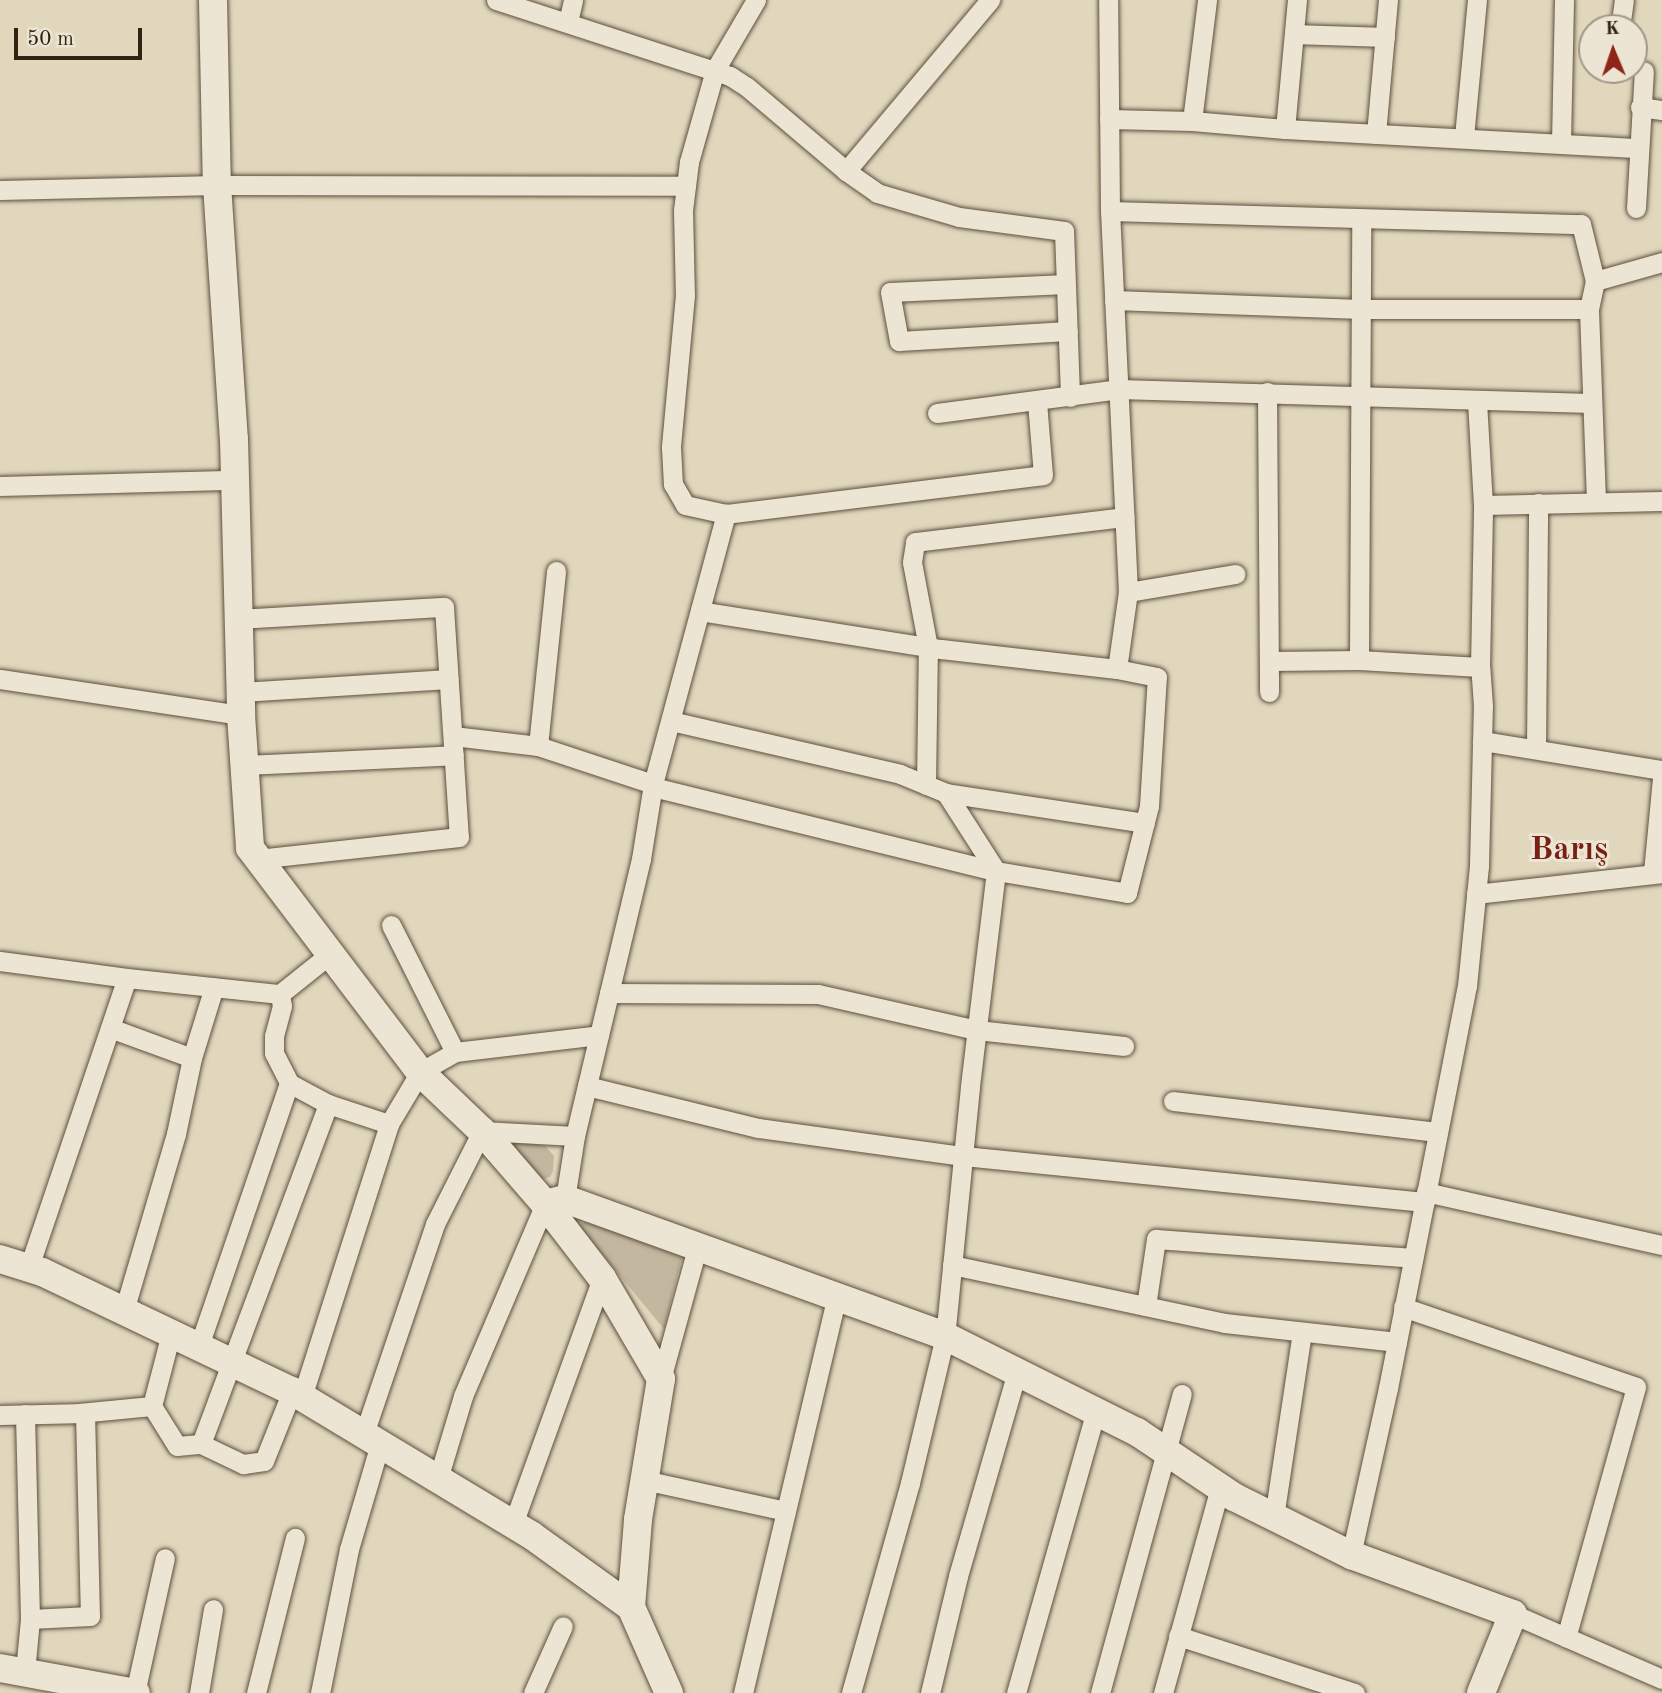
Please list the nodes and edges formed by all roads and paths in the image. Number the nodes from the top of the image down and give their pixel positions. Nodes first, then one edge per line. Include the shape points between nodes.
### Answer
1 (213, 0) edge
2 (496, 0) edge
3 (573, 0) edge
4 (756, 0) edge
5 (990, 0) edge
6 (1108, 0) edge
7 (1207, 0) edge
8 (1297, 0) edge
9 (1388, 0) edge
10 (1477, 0) edge
11 (1564, 0) edge
12 (568, 22) junction
13 (1294, 34) junction
14 (1385, 37) junction
15 (715, 70) junction
16 (1643, 84) edge
17 (1640, 107) junction
18 (1662, 110) edge
19 (1109, 119) junction
20 (1192, 121) junction
21 (1284, 130) junction
22 (1376, 134) junction
23 (1464, 137) junction
24 (1561, 143) junction
25 (1638, 148) junction
26 (846, 171) junction
27 (217, 185) junction
28 (686, 186) junction
29 (0, 190) edge
30 (1636, 208) dead end
31 (1110, 211) junction
32 (1362, 220) junction
33 (1662, 262) edge
34 (1595, 281) junction
35 (1066, 284) junction
36 (1114, 300) junction
37 (1360, 309) junction
38 (1589, 309) junction
39 (1068, 331) junction
40 (1119, 389) junction
41 (1267, 392) junction
42 (1358, 396) junction
43 (1070, 397) junction
44 (1477, 401) junction
45 (1037, 402) junction
46 (1591, 403) junction
47 (937, 413) dead end
48 (235, 480) junction
49 (0, 486) edge
50 (1596, 501) junction
51 (1662, 501) edge
52 (1538, 503) junction
53 (1483, 505) junction
54 (726, 514) junction
55 (1125, 517) junction
56 (556, 571) dead end
57 (1235, 574) dead end
58 (1128, 592) junction
59 (700, 611) junction
60 (239, 619) junction
61 (928, 647) junction
62 (1359, 660) junction
63 (1270, 661) junction
64 (1480, 667) junction
65 (1117, 669) junction
66 (0, 679) edge
67 (449, 679) junction
68 (1269, 692) dead end
69 (241, 704) junction
70 (671, 720) junction
71 (1482, 741) junction
72 (453, 746) junction
73 (538, 746) junction
74 (1536, 749) junction
75 (245, 765) junction
76 (1662, 770) edge
77 (1662, 778) edge
78 (653, 785) junction
79 (926, 785) junction
80 (946, 793) junction
81 (1145, 823) junction
82 (258, 859) junction
83 (996, 871) junction
84 (1658, 873) edge
85 (1476, 894) junction
86 (391, 925) dead end
87 (330, 954) junction
88 (0, 961) edge
89 (127, 978) junction
90 (214, 987) junction
91 (609, 993) junction
92 (280, 994) junction
93 (110, 1028) junction
94 (976, 1030) junction
95 (599, 1035) junction
96 (1124, 1046) dead end
97 (455, 1052) junction
98 (192, 1058) junction
99 (420, 1072) junction
100 (289, 1083) junction
101 (587, 1086) junction
102 (1173, 1101) dead end
103 (328, 1104) junction
104 (389, 1124) junction
105 (482, 1131) junction
106 (1436, 1132) junction
107 (575, 1136) junction
108 (963, 1156) junction
109 (1425, 1197) junction
110 (555, 1202) junction
111 (698, 1245) junction
112 (1662, 1245) edge
113 (1413, 1258) junction
114 (0, 1259) edge
115 (952, 1265) junction
116 (29, 1268) junction
117 (602, 1278) junction
118 (837, 1296) junction
119 (1146, 1306) junction
120 (1403, 1307) junction
121 (124, 1311) junction
122 (1302, 1332) junction
123 (172, 1333) junction
124 (945, 1336) junction
125 (1396, 1342) junction
126 (199, 1346) junction
127 (231, 1362) junction
128 (1017, 1372) junction
129 (661, 1380) junction
130 (297, 1394) junction
131 (1182, 1394) dead end
132 (152, 1406) junction
133 (1096, 1411) junction
134 (79, 1413) junction
135 (25, 1414) junction
136 (0, 1415) edge
137 (372, 1439) junction
138 (201, 1444) junction
139 (1167, 1452) junction
140 (439, 1479) junction
141 (644, 1480) junction
142 (1220, 1487) junction
143 (786, 1511) junction
144 (1274, 1517) junction
145 (513, 1524) junction
146 (295, 1538) dead end
147 (1351, 1555) junction
148 (165, 1558) dead end
149 (631, 1607) junction
150 (213, 1609) dead end
151 (1513, 1614) junction
152 (30, 1619) junction
153 (563, 1626) dead end
154 (1178, 1636) junction
155 (1566, 1637) junction
156 (12, 1670) edge
157 (1662, 1679) edge
158 (54, 1685) edge
159 (135, 1693) edge
160 (199, 1693) edge
161 (256, 1693) edge
162 (320, 1693) edge
163 (533, 1693) edge
164 (669, 1693) edge
165 (743, 1693) edge
166 (851, 1693) edge
167 (930, 1693) edge
168 (1016, 1693) edge
169 (1100, 1693) edge
170 (1163, 1693) edge
171 (1355, 1693) edge
172 (1481, 1693) edge

1 - 27 main road
2 - 12 street
3 - 12 street
4 - 15 street
5 - 26 street
6 - 19 street
7 - 20 street
8 - 13 street
9 - 14 street
10 - 23 street
11 - 24 street
12 - 15 street
13 - 14 street
13 - 21 street
14 - 22 street
15 - 26 street via 747,87
15 - 28 street
16 - 17 street
17 - 18 street
17 - 25 street
19 - 20 street
19 - 31 street
20 - 21 street
21 - 22 street
22 - 23 street
23 - 24 street
24 - 25 street
25 - 30 street
26 - 35 street via 877,192 917,207 1064,231
27 - 28 street
27 - 29 street
27 - 48 main road
28 - 54 street via 685,295 671,447 673,484 685,505
31 - 32 street
31 - 36 street
32 - 34 street via 1581,224
32 - 37 street
33 - 34 street
34 - 38 street
35 - 39 street
35 - 39 street via 890,292 899,341
36 - 37 street
36 - 40 street
37 - 38 street
37 - 42 street
38 - 46 street
39 - 43 street
40 - 41 street
40 - 43 street
40 - 55 street
41 - 42 street
41 - 63 street
42 - 44 street
42 - 62 street
43 - 45 street
44 - 46 street
44 - 53 street
45 - 47 street
45 - 54 street via 1044,475
46 - 50 street
48 - 49 street
48 - 60 main road
50 - 51 street
50 - 52 street
52 - 53 street
52 - 74 street
53 - 64 street
54 - 59 street
55 - 58 street
55 - 61 street via 915,542 912,562
56 - 73 street
57 - 58 street
58 - 65 street
59 - 61 street
59 - 70 street
60 - 67 street via 444,607
60 - 69 main road
61 - 65 street
61 - 79 street
62 - 63 street
62 - 64 street
63 - 68 street
64 - 71 street
65 - 81 street via 1157,677
66 - 69 street
67 - 69 street
67 - 72 street
69 - 75 main road
70 - 78 street
70 - 79 street via 900,774
71 - 74 street
71 - 85 street
72 - 73 street
72 - 75 street
72 - 82 street via 459,837
73 - 78 street
74 - 76 street
75 - 82 main road via 250,848
77 - 84 street
78 - 83 street
78 - 91 street via 641,859
79 - 80 street
80 - 81 street
80 - 83 street
81 - 83 street via 1127,893
82 - 87 main road
83 - 94 street
84 - 85 street
85 - 106 street via 1467,986
86 - 97 street
87 - 92 street
87 - 99 main road
88 - 89 street
89 - 90 street
89 - 93 street
90 - 92 street
90 - 98 street
91 - 94 street via 818,994
91 - 95 street
92 - 100 street via 274,1053
93 - 98 street
93 - 116 street
94 - 96 street
94 - 108 street
95 - 97 street
95 - 101 street
97 - 99 street
98 - 121 street via 176,1134
99 - 104 street
99 - 105 main road
100 - 103 street
100 - 126 street
101 - 107 street
101 - 108 street via 758,1128
102 - 106 street
103 - 104 street
103 - 127 street
104 - 130 street
105 - 107 street
105 - 110 main road
105 - 137 street via 435,1224
106 - 109 street
107 - 110 street
108 - 109 street
108 - 115 street
109 - 112 street
109 - 113 street
110 - 111 main road
110 - 117 main road
110 - 140 street via 463,1396
111 - 118 main road
111 - 129 street
113 - 119 street via 1156,1239
113 - 120 street
114 - 116 main road
115 - 119 street
115 - 124 street
116 - 121 main road
117 - 129 main road
117 - 145 street
118 - 124 main road
118 - 143 street
119 - 122 street via 1225,1323
120 - 125 street
120 - 155 street via 1636,1387
121 - 123 main road
122 - 125 street
122 - 144 street
123 - 126 main road
123 - 132 street
124 - 128 main road
124 - 166 street via 910,1483
125 - 147 street
126 - 127 main road
127 - 130 main road
127 - 138 street
128 - 133 main road
128 - 167 street via 958,1576
129 - 141 main road
130 - 137 main road
130 - 138 street via 264,1461 243,1464
131 - 139 street
132 - 134 street
132 - 138 street via 177,1446
133 - 139 main road
133 - 168 street
134 - 135 street
134 - 152 street via 85,1413 90,1616
135 - 136 street
135 - 152 street
137 - 140 main road
137 - 162 street
139 - 142 main road
139 - 169 street
140 - 145 main road
141 - 143 street
141 - 149 main road
142 - 144 main road
142 - 154 street
143 - 165 street
144 - 147 main road
145 - 149 main road
146 - 161 street
147 - 151 main road
148 - 159 street
149 - 164 main road
150 - 160 street
151 - 155 street
151 - 172 main road
152 - 156 street
153 - 163 street
154 - 170 street
154 - 171 street
155 - 157 street
156 - 158 main road
158 - 159 main road

